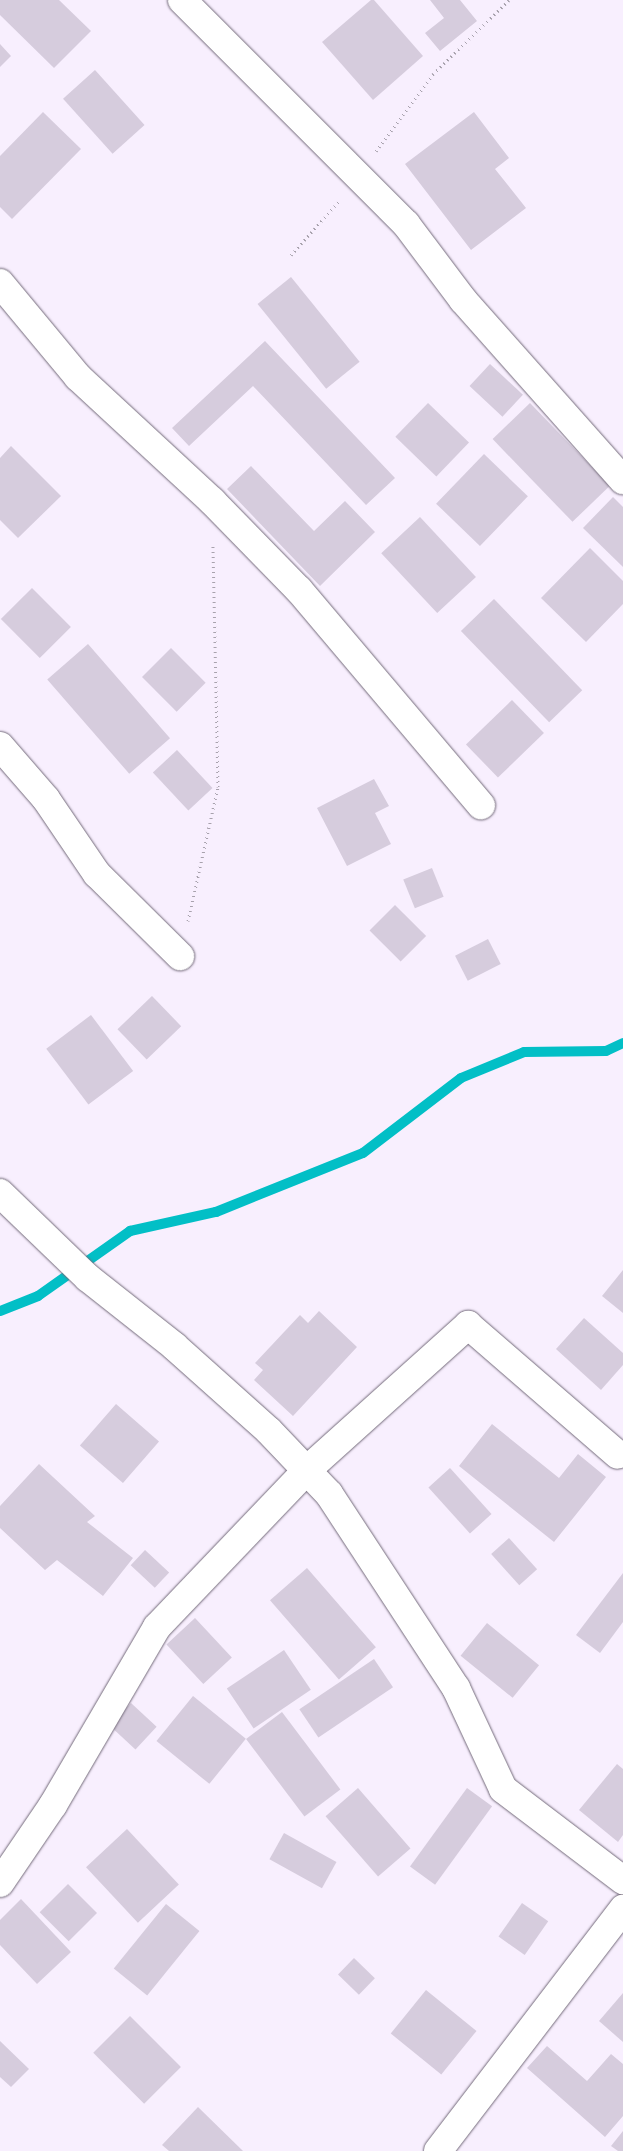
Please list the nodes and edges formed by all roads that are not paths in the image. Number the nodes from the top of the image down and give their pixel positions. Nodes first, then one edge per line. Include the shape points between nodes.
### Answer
1 (182, 0) edge
2 (0, 283) edge
3 (623, 480) edge
4 (0, 746) edge
5 (481, 805) dead end
6 (180, 956) road end
7 (0, 1193) edge
8 (618, 1455) dead end
9 (307, 1470) junction
10 (623, 1880) edge
11 (0, 1883) edge
12 (623, 1909) edge
13 (438, 2151) edge

1 - 3 street via 406,224 463,300
2 - 5 street via 78,377 212,500 299,590
4 - 6 street via 46,799 97,874
7 - 9 street via 88,1278 174,1346 269,1430
8 - 9 street via 468,1325
9 - 10 street via 329,1494 456,1688 503,1789
9 - 11 street via 157,1627 53,1805
12 - 13 street

